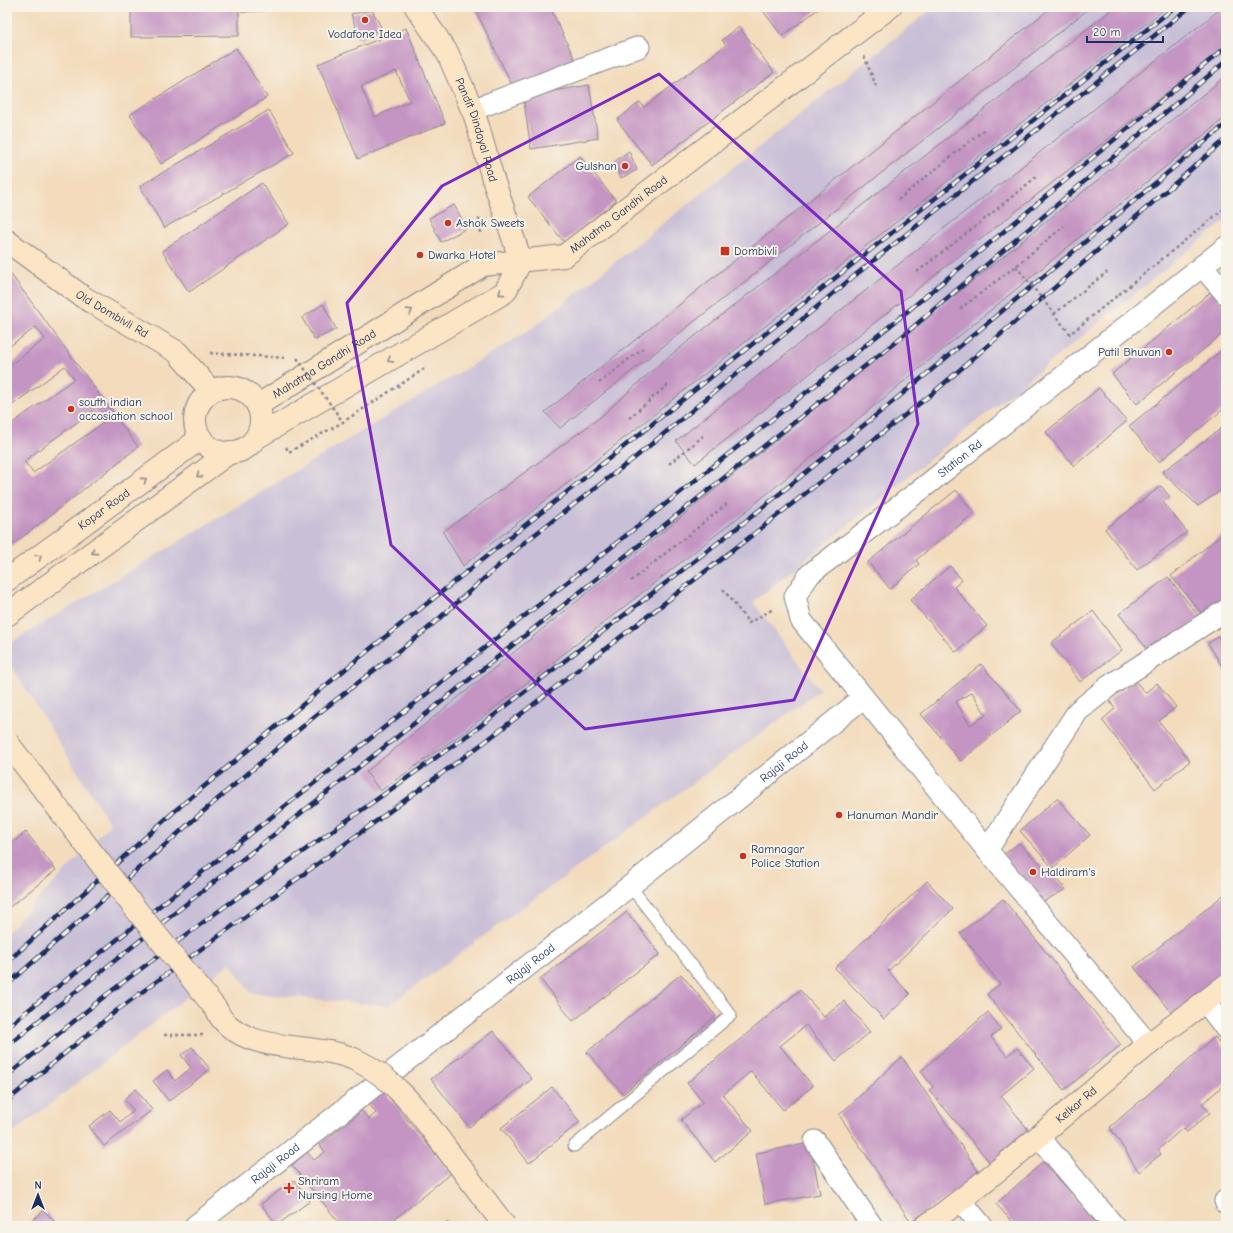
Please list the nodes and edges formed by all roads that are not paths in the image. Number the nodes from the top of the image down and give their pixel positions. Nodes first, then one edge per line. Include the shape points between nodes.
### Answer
1 (416, 7) edge
2 (890, 7) edge
3 (639, 47) dead end
4 (472, 110) junction
5 (7, 241) edge
6 (1226, 247) edge
7 (521, 261) junction
8 (1202, 266) junction
9 (1226, 294) edge
10 (211, 391) junction
11 (258, 405) junction
12 (201, 438) junction
13 (256, 438) junction
14 (230, 452) junction
15 (7, 580) edge
16 (1226, 610) edge
17 (7, 615) edge
18 (863, 698) junction
19 (7, 742) edge
20 (987, 850) junction
21 (630, 886) junction
22 (1226, 985) edge
23 (1205, 1001) junction
24 (1226, 1029) edge
25 (1149, 1045) junction
26 (1039, 1137) junction
27 (815, 1142) dead end
28 (574, 1146) dead end
29 (961, 1201) junction
30 (195, 1226) edge
31 (505, 1226) edge
32 (872, 1226) edge
33 (926, 1226) edge
34 (982, 1226) edge
35 (1114, 1226) edge

1 - 4 street, Pandit Dindayal Road via 448,54
2 - 7 street, Mahatma Gandhi Road via 564,256
3 - 4 street
4 - 7 street, Pandit Dindayal Road
5 - 10 street, Old Dombivli Rd via 83,297 178,352
6 - 8 street, Station Rd
11 -> 7 street, Mahatma Gandhi Road via 483,265
7 -> 13 street via 505,292
8 - 9 street
8 - 18 street, Station Rd via 924,487 810,574 795,596 801,620
10 - 11 street via 222,387 243,390 252,396
10 - 12 street via 197,407 196,429
11 - 13 street via 261,416
12 - 14 street via 218,451
15 -> 12 street, Kopar Road
13 - 14 street via 240,450
14 -> 17 street
16 - 20 street via 1109,686 1078,711
18 - 20 street, Station Rd
18 - 21 street, Rajaji Road
19 - 31 street, bridge via 222,1019 248,1038 270,1044 324,1050 356,1060 382,1075 412,1102
20 - 25 street, Station Rd
21 - 28 lane via 731,1015
21 - 30 street, Rajaji Road
22 - 23 street, Kelkar Rd
23 - 24 street
23 - 25 street, Kelkar Rd
25 - 26 street, Kelkar Rd
26 - 29 street, Kelkar Rd
26 - 35 street
27 - 32 street via 833,1184
29 - 33 street, Kelkar Rd
29 - 34 street

